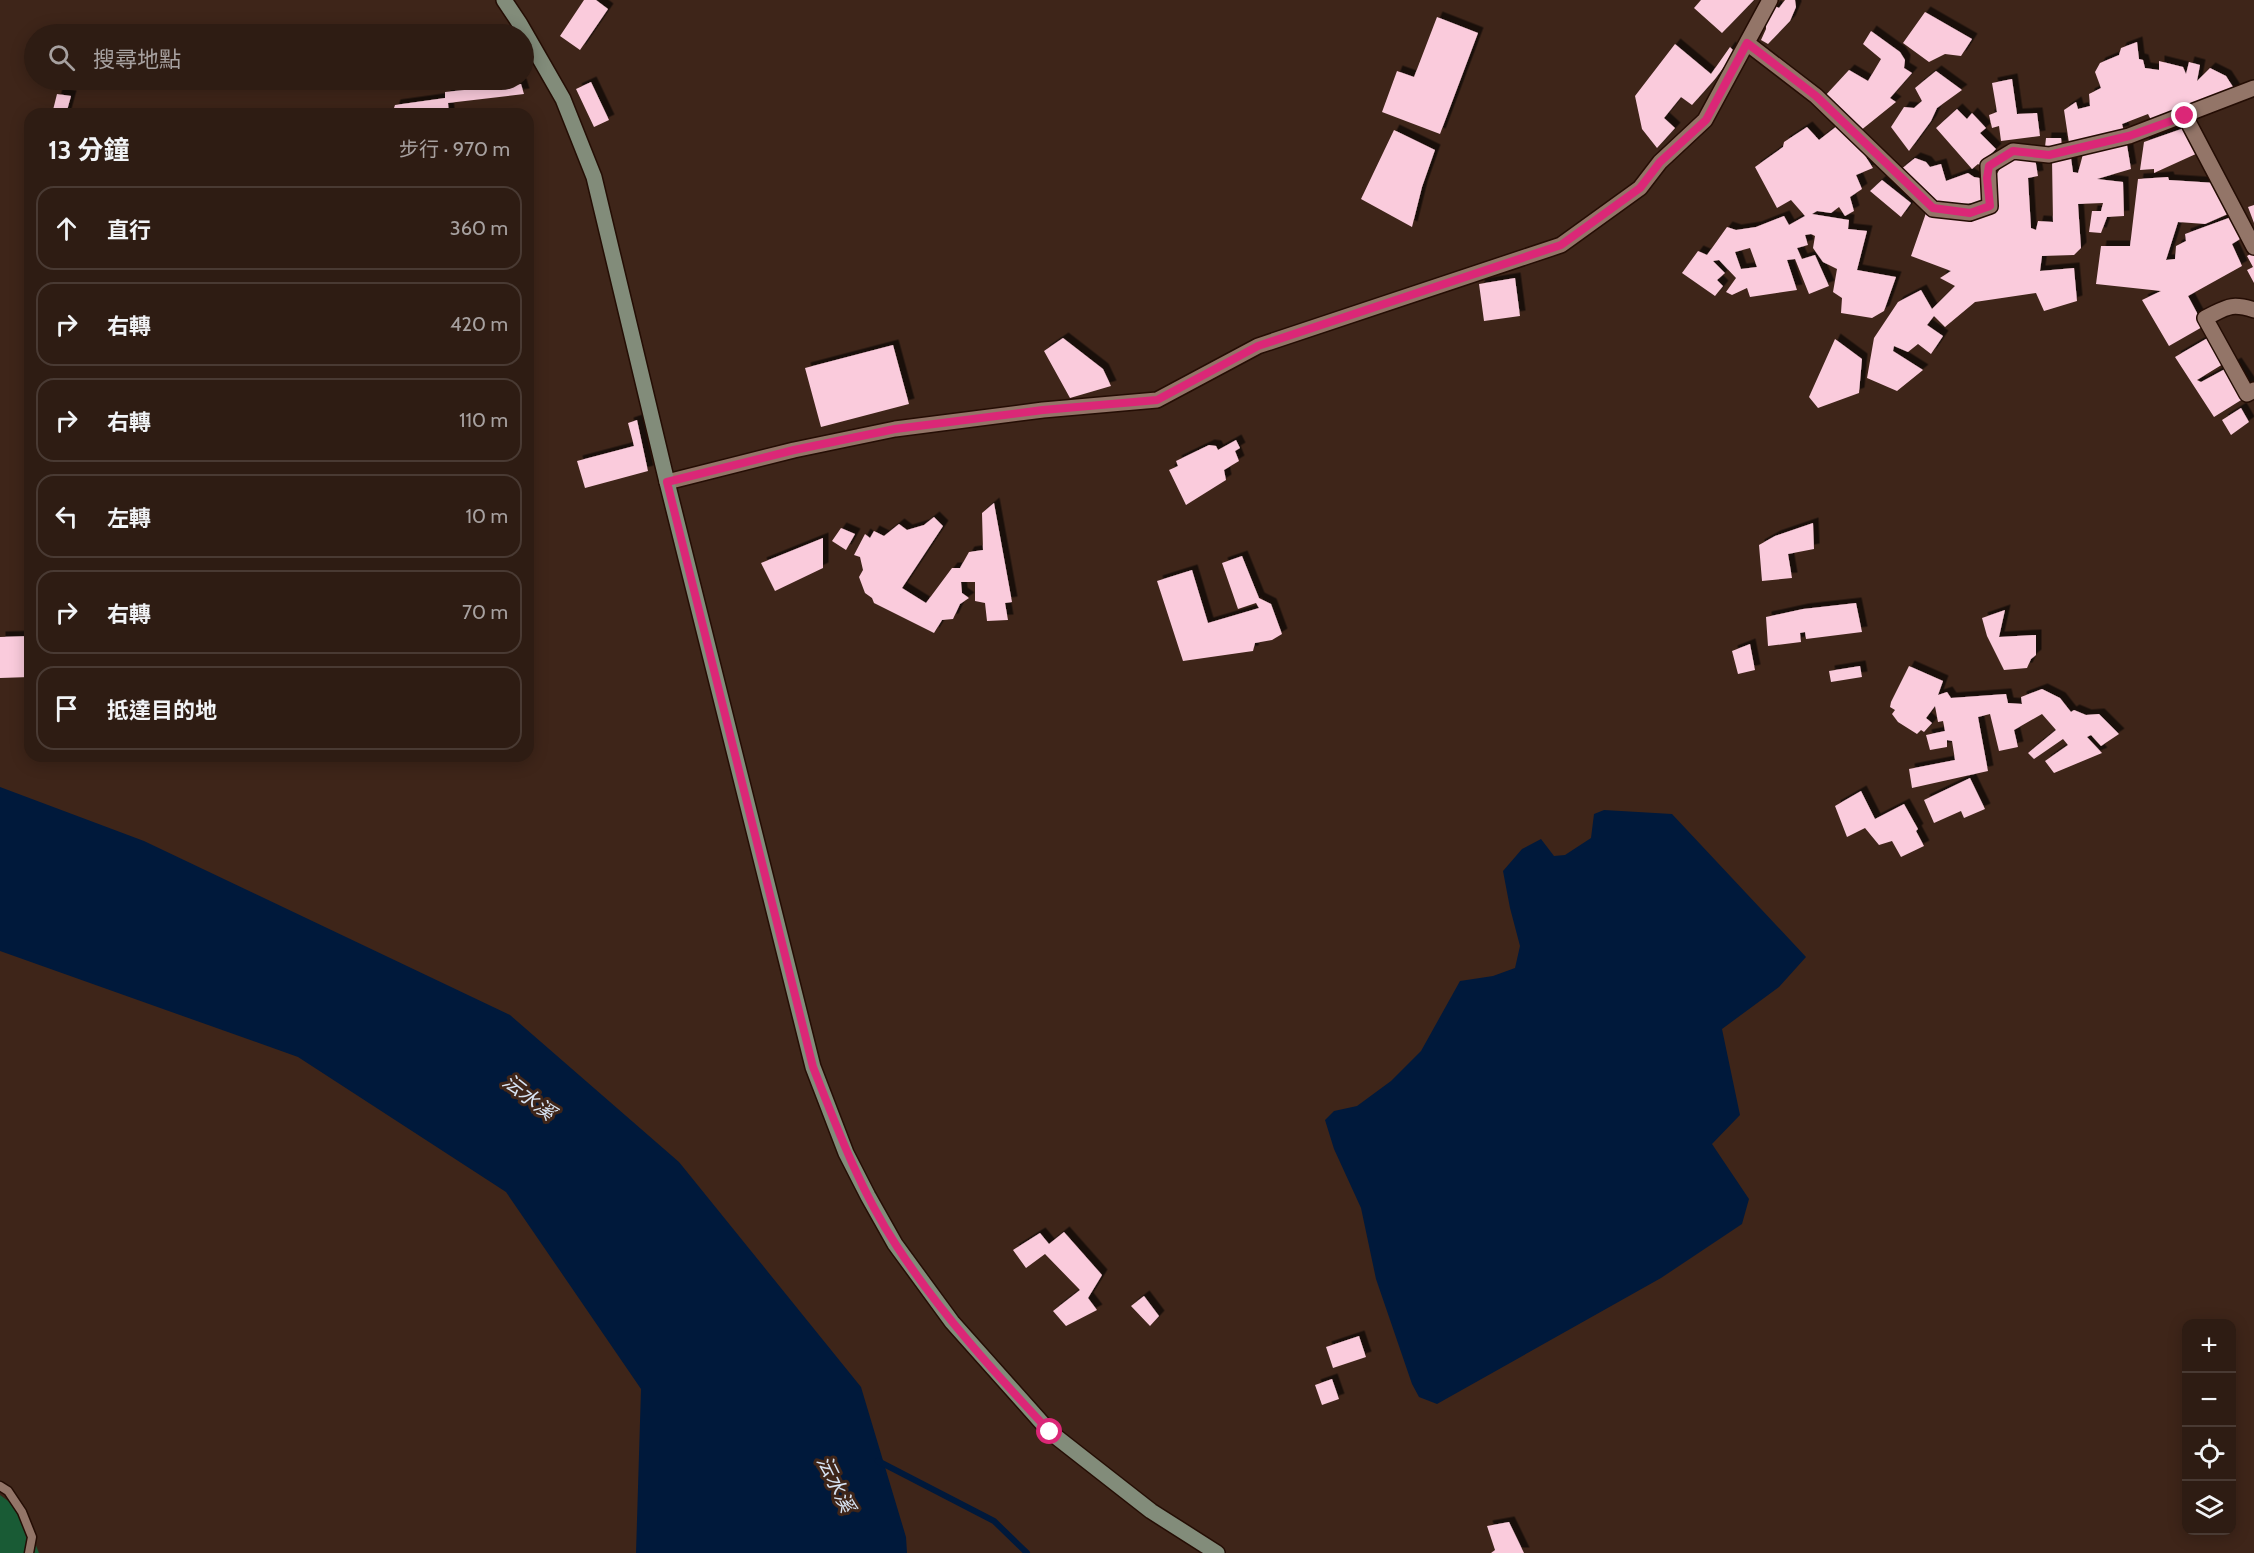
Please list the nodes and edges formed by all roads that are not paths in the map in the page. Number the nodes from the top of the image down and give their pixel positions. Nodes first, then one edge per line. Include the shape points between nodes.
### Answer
1 (504, 0) edge
2 (1770, 0) edge
3 (520, 24) edge
4 (1747, 43) junction
5 (534, 49) edge
6 (2254, 88) edge
7 (2185, 116) junction
8 (2254, 247) edge
9 (2254, 310) edge
10 (2254, 390) edge
11 (667, 482) junction
12 (0, 1486) edge
13 (29, 1553) edge
14 (1217, 1553) edge

1 - 3 street
2 - 4 street
4 - 7 street via 1816,96 1933,208 1970,213 1990,206 1989,166 2013,151 2049,155 2129,136
4 - 11 street via 1706,120 1660,162 1640,188 1561,245 1258,346 1157,400 895,429
5 - 11 street via 562,99 594,177
6 - 7 street
7 - 8 street
9 - 10 street via 2238,305 2205,318 2247,394
11 - 14 street via 813,1067 846,1154 895,1244 925,1287 1050,1432 1151,1511
12 - 13 lane via 22,1512 32,1537

